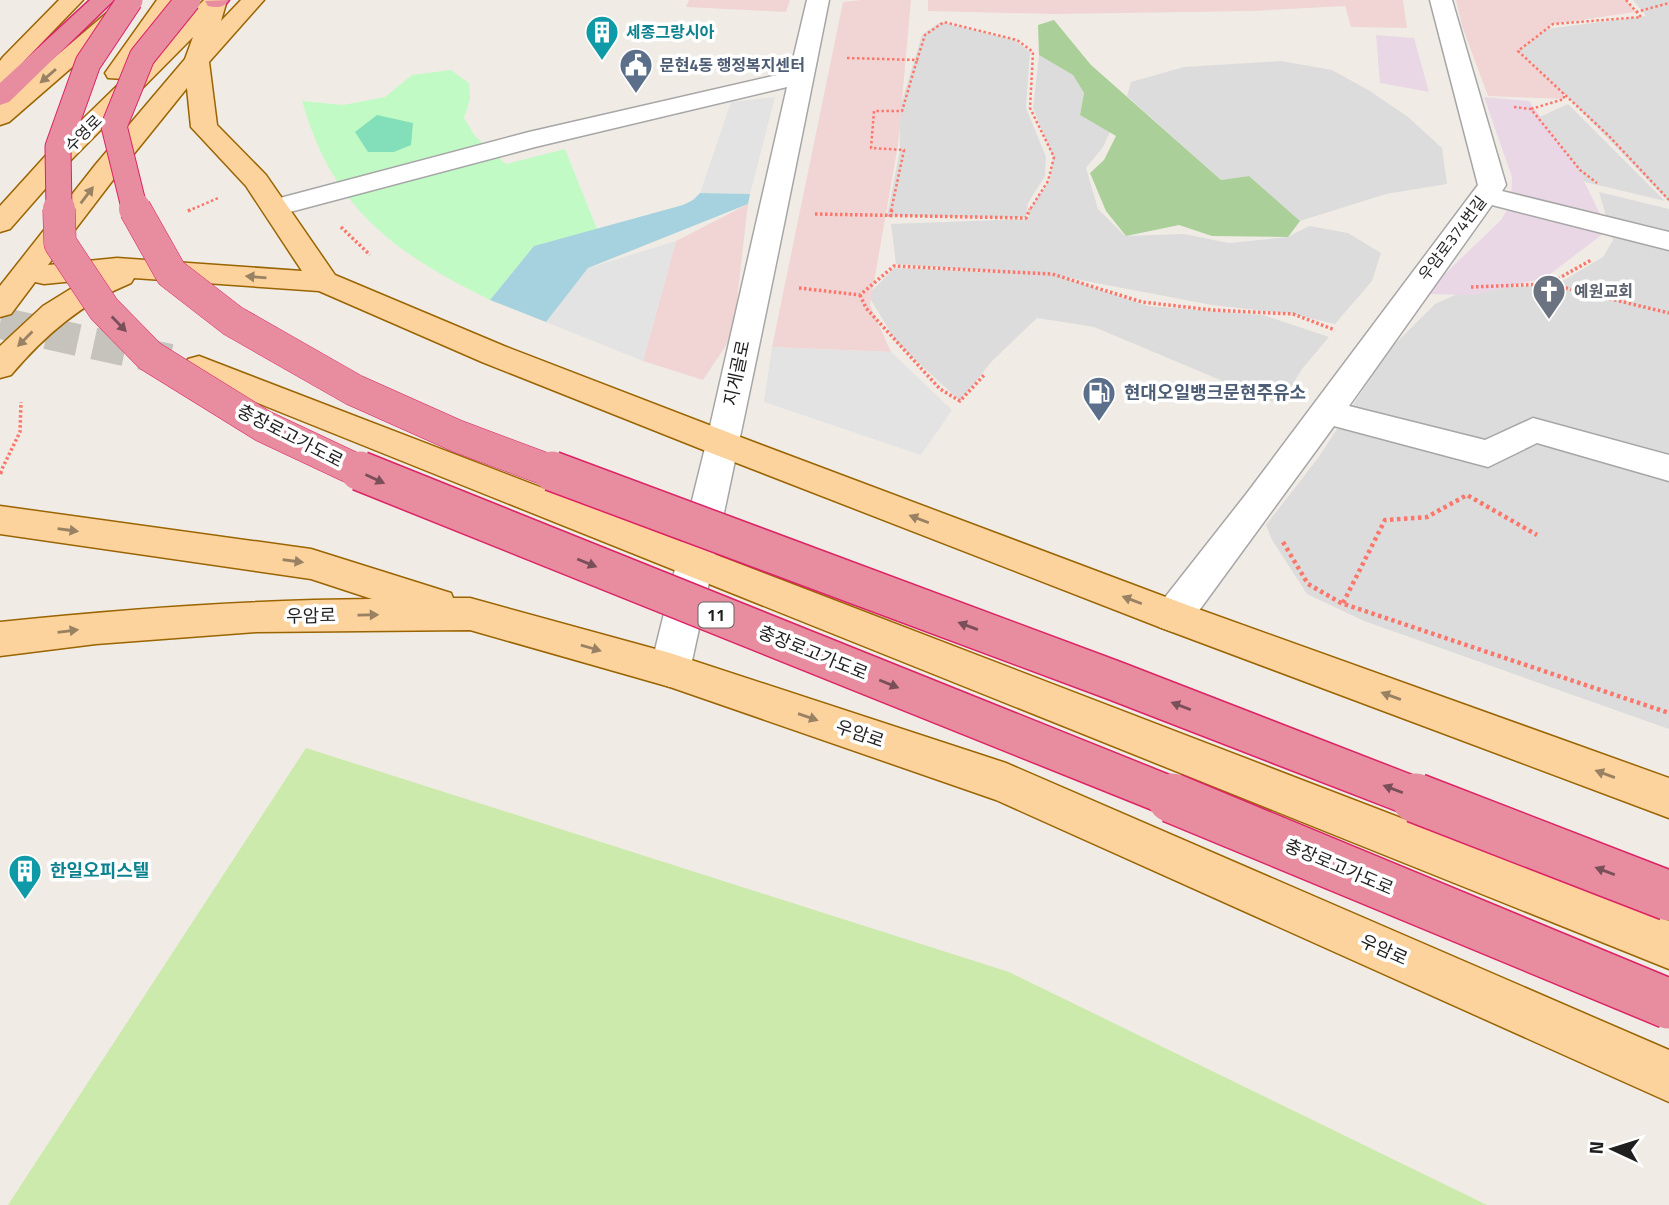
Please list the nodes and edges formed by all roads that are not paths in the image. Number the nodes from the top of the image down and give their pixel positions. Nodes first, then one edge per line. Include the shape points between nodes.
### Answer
1 (72, 0) edge
2 (137, 0) edge
3 (169, 0) edge
4 (207, 0) edge
5 (253, 0) edge
6 (818, 0) edge
7 (1441, 0) edge
8 (109, 2) edge
9 (65, 36) junction
10 (8, 60) edge
11 (197, 61) junction
12 (805, 66) junction
13 (0, 80) edge
14 (0, 97) edge
15 (0, 117) edge
16 (58, 158) junction
17 (1485, 195) junction
18 (275, 208) junction
19 (0, 223) edge
20 (1669, 240) edge
21 (145, 269) junction
22 (12, 280) edge
23 (324, 282) junction
24 (0, 307) edge
25 (199, 367) tunnel mouth
26 (0, 368) edge
27 (1325, 412) junction
28 (723, 444) junction
29 (1669, 468) edge
30 (0, 520) edge
31 (694, 560) junction
32 (470, 614) junction
33 (1172, 615) junction
34 (0, 639) edge
35 (670, 670) junction
36 (1669, 798) edge
37 (1669, 896) edge
38 (1669, 945) edge
39 (1669, 1004) edge
40 (1669, 1076) edge

1 - 10 main road
2 -> 15 main road
3 - 16 main road, 수영로
4 - 11 main road
4 - 16 main road, 수영로
37 -> 4 highway, bridge via 1113,680 457,436 354,390 233,321 171,273 136,215 114,126 142,57
5 - 11 main road
6 - 12 street, 지게골로
7 - 17 street, 우암로374번길 via 1492,185
8 - 9 highway
8 -> 39 highway, 충장로고가도로 / 11, bridge via 58,147 60,243 104,309 150,356 263,426 387,484 1088,763
9 - 10 main road
9 - 14 highway
10 - 13 main road
11 - 18 main road via 205,127
22 -> 11 main road
12 - 18 street
12 - 28 street, 지게골로
16 - 19 main road
17 - 20 street
17 - 27 street, 우암로374번길
18 - 23 main road
21 - 22 main road via 117,267
23 -> 21 main road
21 -> 26 main road via 98,284 55,310
22 - 24 main road
23 - 28 main road
25 - 31 main road
27 - 29 street via 1488,454 1533,430
27 - 33 street, 우암로374번길
28 - 31 street, 지게골로
33 -> 28 main road
30 -> 32 main road via 311,564
31 - 35 street, 지게골로
31 - 38 main road
34 -> 32 main road, 우암로 via 257,616
32 -> 35 main road, 우암로
36 -> 33 main road
35 -> 40 main road, 우암로 via 1006,783

